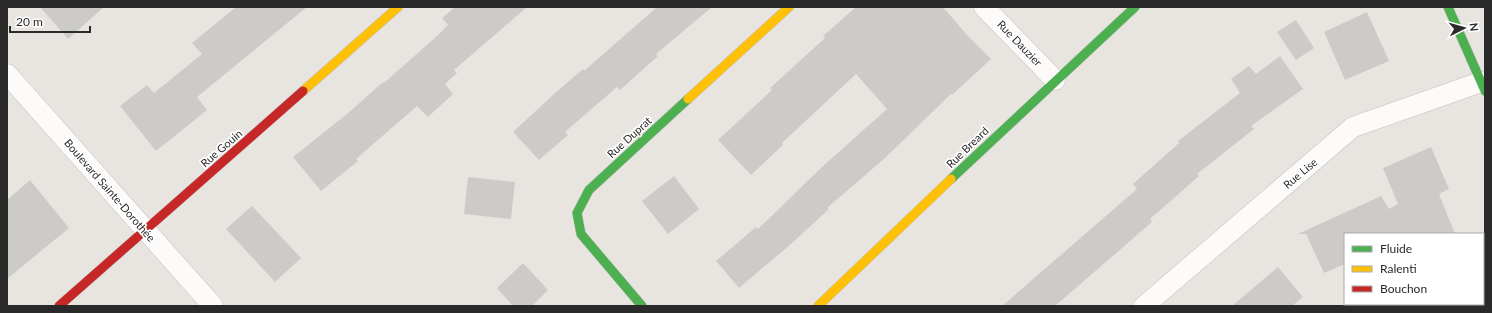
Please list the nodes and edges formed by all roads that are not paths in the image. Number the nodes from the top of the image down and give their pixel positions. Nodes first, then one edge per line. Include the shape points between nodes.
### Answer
1 (398, 7) edge
2 (789, 7) edge
3 (984, 7) edge
4 (1135, 7) edge
5 (1448, 7) edge
6 (7, 74) edge
7 (1055, 80) junction
8 (1483, 86) edge
9 (145, 231) junction
10 (60, 306) edge
11 (213, 306) edge
12 (642, 306) edge
13 (818, 306) edge
14 (1144, 306) edge

1 - 9 street, Rue Gouin
2 - 12 street, Rue Duprat via 590,190 577,213 581,234
3 - 7 street, Rue Dauzier
4 - 7 street, Rue Breard
5 - 8 street
6 - 9 street, Boulevard Sainte-Dorothée
7 - 13 street, Rue Breard
8 - 14 street, Rue Lise via 1353,127
9 - 10 street, Rue Gouin
9 - 11 street, Boulevard Sainte-Dorothée

